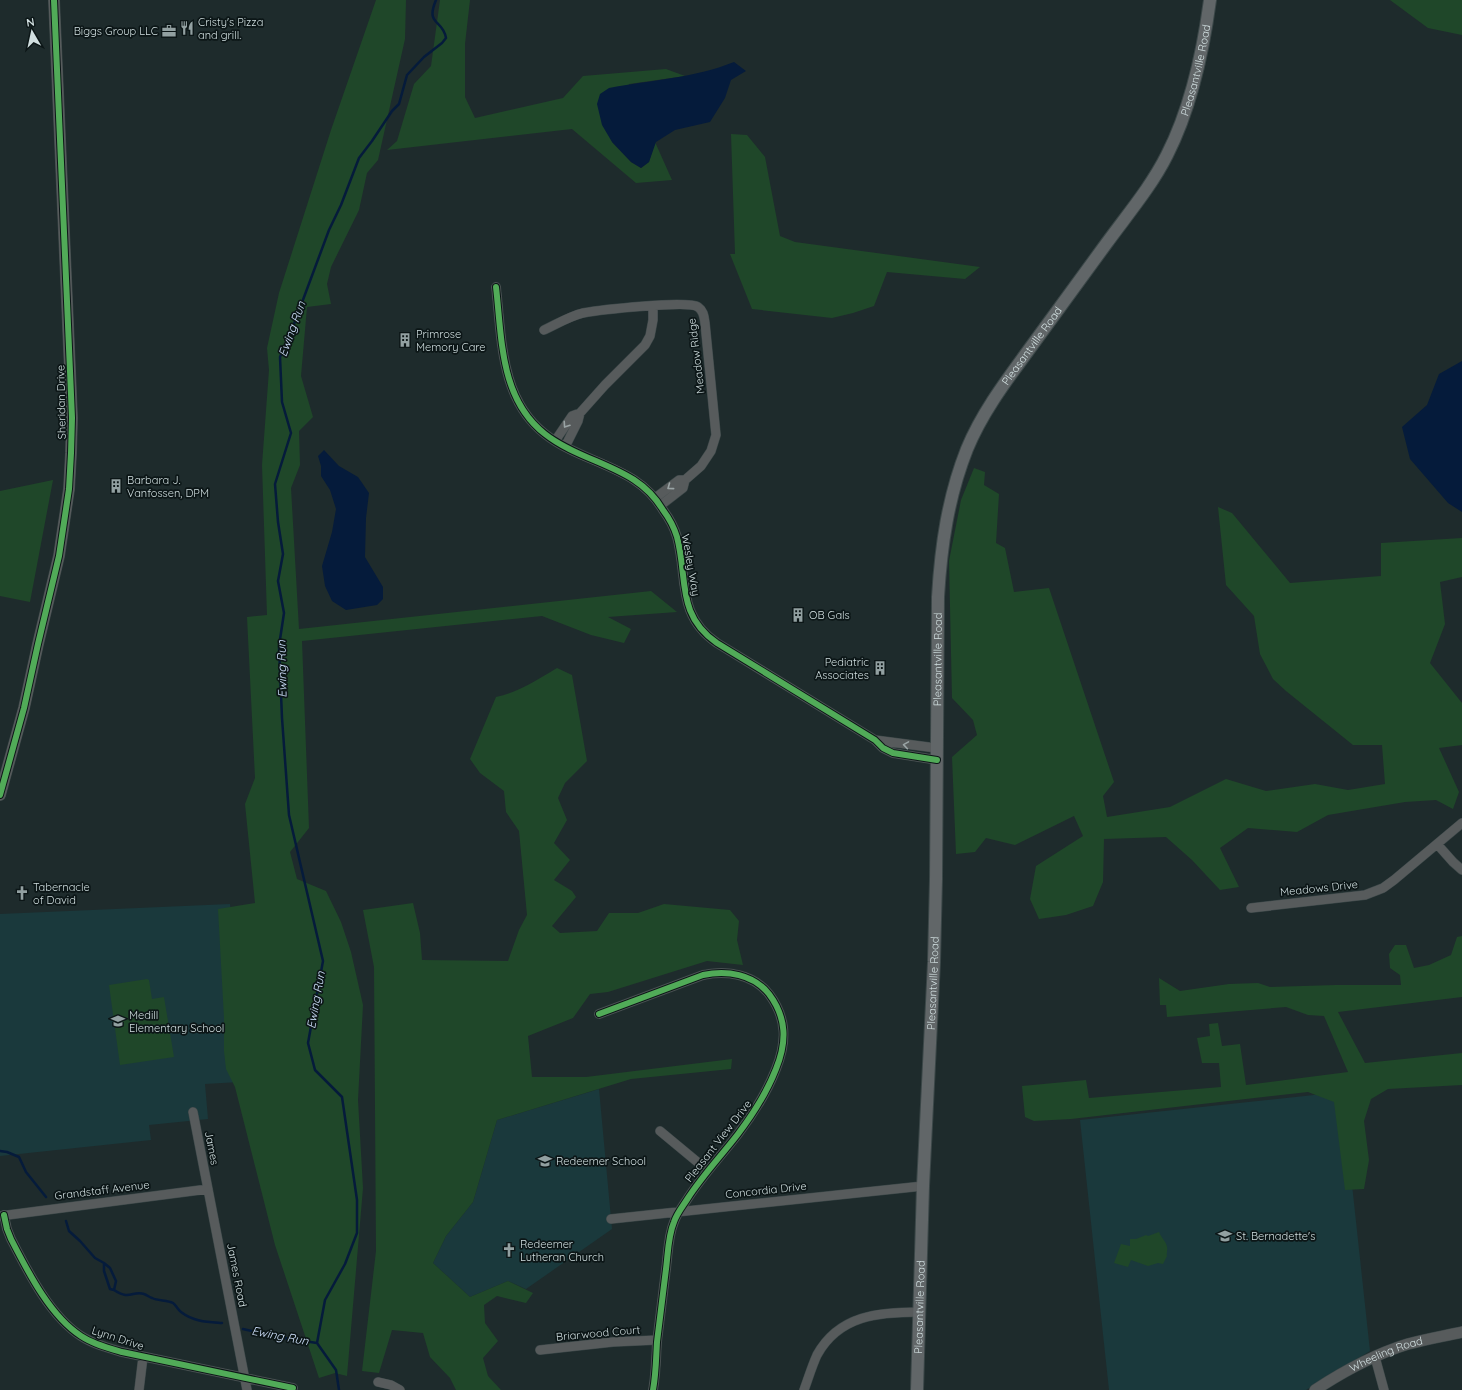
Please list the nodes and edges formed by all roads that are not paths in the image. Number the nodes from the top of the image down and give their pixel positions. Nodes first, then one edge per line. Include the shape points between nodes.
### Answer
1 (54, 0) edge
2 (1210, 0) edge
3 (496, 287) dead end
4 (653, 306) junction
5 (544, 330) dead end
6 (580, 413) junction
7 (555, 441) junction
8 (565, 447) junction
9 (658, 501) junction
10 (936, 754) junction
11 (0, 795) edge
12 (1462, 823) edge
13 (1437, 844) junction
14 (1462, 870) edge
15 (1251, 908) dead end
16 (599, 1014) dead end
17 (193, 1112) dead end
18 (660, 1131) dead end
19 (707, 1170) junction
20 (923, 1186) junction
21 (208, 1189) junction
22 (678, 1213) junction
23 (2, 1215) edge
24 (611, 1219) dead end
25 (920, 1312) junction
26 (1462, 1332) edge
27 (657, 1340) junction
28 (540, 1350) dead end
29 (143, 1357) junction
30 (1376, 1357) junction
31 (246, 1379) junction
32 (378, 1382) dead end
33 (293, 1388) dead end
34 (139, 1390) edge
35 (248, 1390) edge
36 (400, 1390) edge
37 (653, 1390) edge
38 (804, 1390) edge
39 (917, 1390) edge
40 (1315, 1390) edge
41 (1384, 1390) edge

1 - 11 street, Sheridan Drive via 72,418 71,460 59,556 24,708
2 - 10 main road, Pleasantville Road via 1188,102 1166,157 1150,183 989,406 960,469 947,516 940,562
3 - 7 street, Wesley Way via 511,386 524,413 544,434
4 - 5 street, Meadow Ridge via 583,313
4 - 6 street via 650,336 645,345
4 - 9 street, Meadow Ridge via 688,304 697,306 704,315 716,435 711,451 701,466 685,480 683,488
6 -> 7 street via 572,416
6 - 8 street
7 - 8 street, Wesley Way
8 - 9 street, Wesley Way via 622,472 641,484
9 - 10 street, Wesley Way via 668,516 676,536 686,600 694,620 704,633 892,753
10 - 20 main road, Pleasantville Road via 934,954
12 - 13 street, Meadows Drive
13 - 14 street
13 - 15 street, Meadows Drive via 1394,880 1374,892
16 - 19 street, Pleasant View Drive via 715,972 727,972 749,979 759,985 775,1002 780,1013 784,1036 771,1082 760,1104
17 - 21 street, James
18 - 19 street
19 - 22 street, Pleasant View Drive
20 - 22 street, Concordia Drive
20 - 25 main road, Pleasantville Road
21 - 23 street, Grandstaff Avenue
21 - 31 street, James Road
22 - 24 street, Concordia Drive
22 - 27 street, Pleasant View Drive via 672,1229
23 - 29 street, Lynn Drive via 18,1253 62,1320 90,1341
25 - 38 street via 877,1314 844,1327 825,1344 818,1355
25 - 39 main road, Pleasantville Road
26 - 30 street, Wheeling Road via 1408,1344
27 - 28 street, Briarwood Court via 610,1342
27 - 37 street, Pleasant View Drive
29 - 31 street, Lynn Drive
29 - 34 street
30 - 40 street, Wheeling Road via 1343,1372
30 - 41 street
31 - 33 street, Lynn Drive
31 - 35 street, James Road
32 - 36 street

